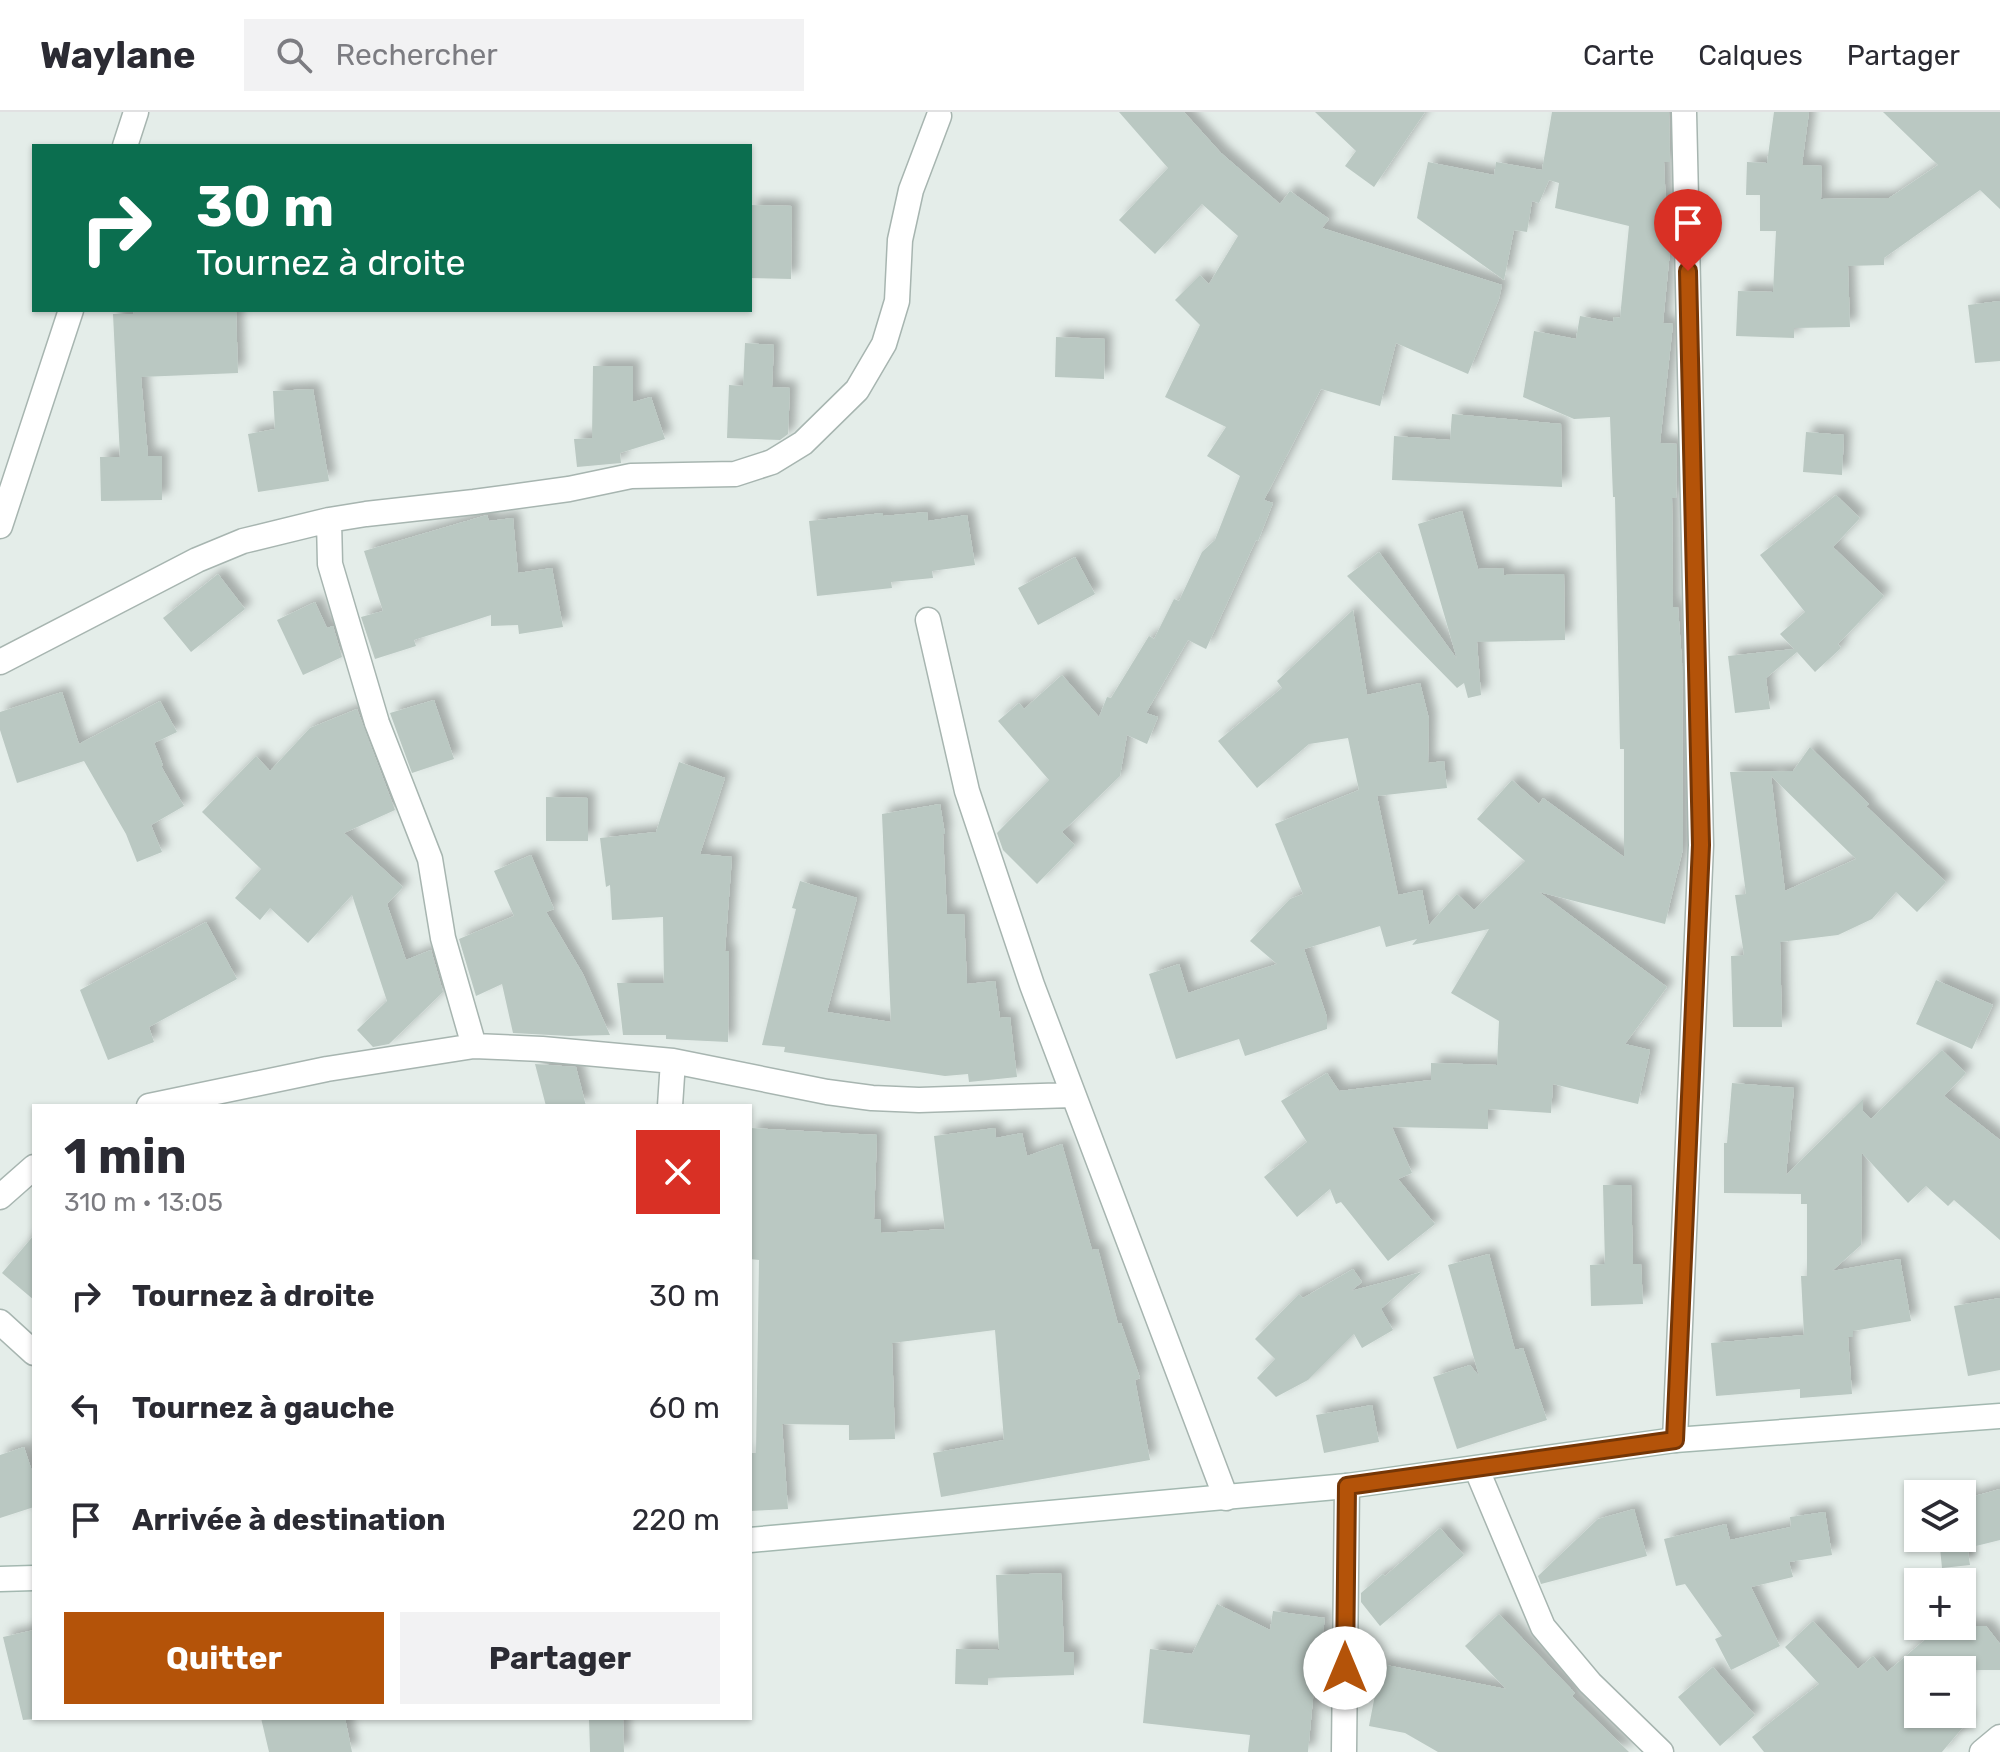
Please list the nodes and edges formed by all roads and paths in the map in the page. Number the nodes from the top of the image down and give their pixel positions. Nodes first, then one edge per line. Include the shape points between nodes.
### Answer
1 (136, 112) edge
2 (1684, 112) edge
3 (939, 116) dead end
4 (126, 144) edge
5 (70, 312) edge
6 (329, 520) junction
7 (0, 526) edge
8 (928, 620) dead end
9 (0, 662) edge
10 (474, 1046) junction
11 (673, 1061) junction
12 (1073, 1095) junction
13 (159, 1104) edge
14 (670, 1104) edge
15 (32, 1169) edge
16 (0, 1197) edge
17 (0, 1322) edge
18 (32, 1351) edge
19 (2000, 1416) edge
20 (1675, 1440) junction
21 (1477, 1470) junction
22 (1347, 1486) junction
23 (1226, 1498) junction
24 (752, 1540) edge
25 (32, 1578) edge
26 (0, 1579) edge
27 (2000, 1737) edge
28 (1344, 1752) edge
29 (1661, 1752) edge
30 (1982, 1752) edge

1 - 4 street
2 - 20 street via 1701,845
3 - 6 street via 911,190 900,240 897,301 884,344 857,390 803,443 772,462 735,474 631,476
5 - 7 street
6 - 9 street via 243,541 197,560
6 - 10 street via 330,564 377,723 430,859 443,938
8 - 12 street via 967,791
10 - 11 street
10 - 13 street
11 - 12 street via 872,1098
11 - 14 street
12 - 23 street
15 - 16 street
17 - 18 street
19 - 20 street
20 - 21 street
21 - 22 street
21 - 29 street via 1543,1627 1590,1683
22 - 23 street
22 - 28 street
23 - 24 street
25 - 26 street
27 - 30 street

